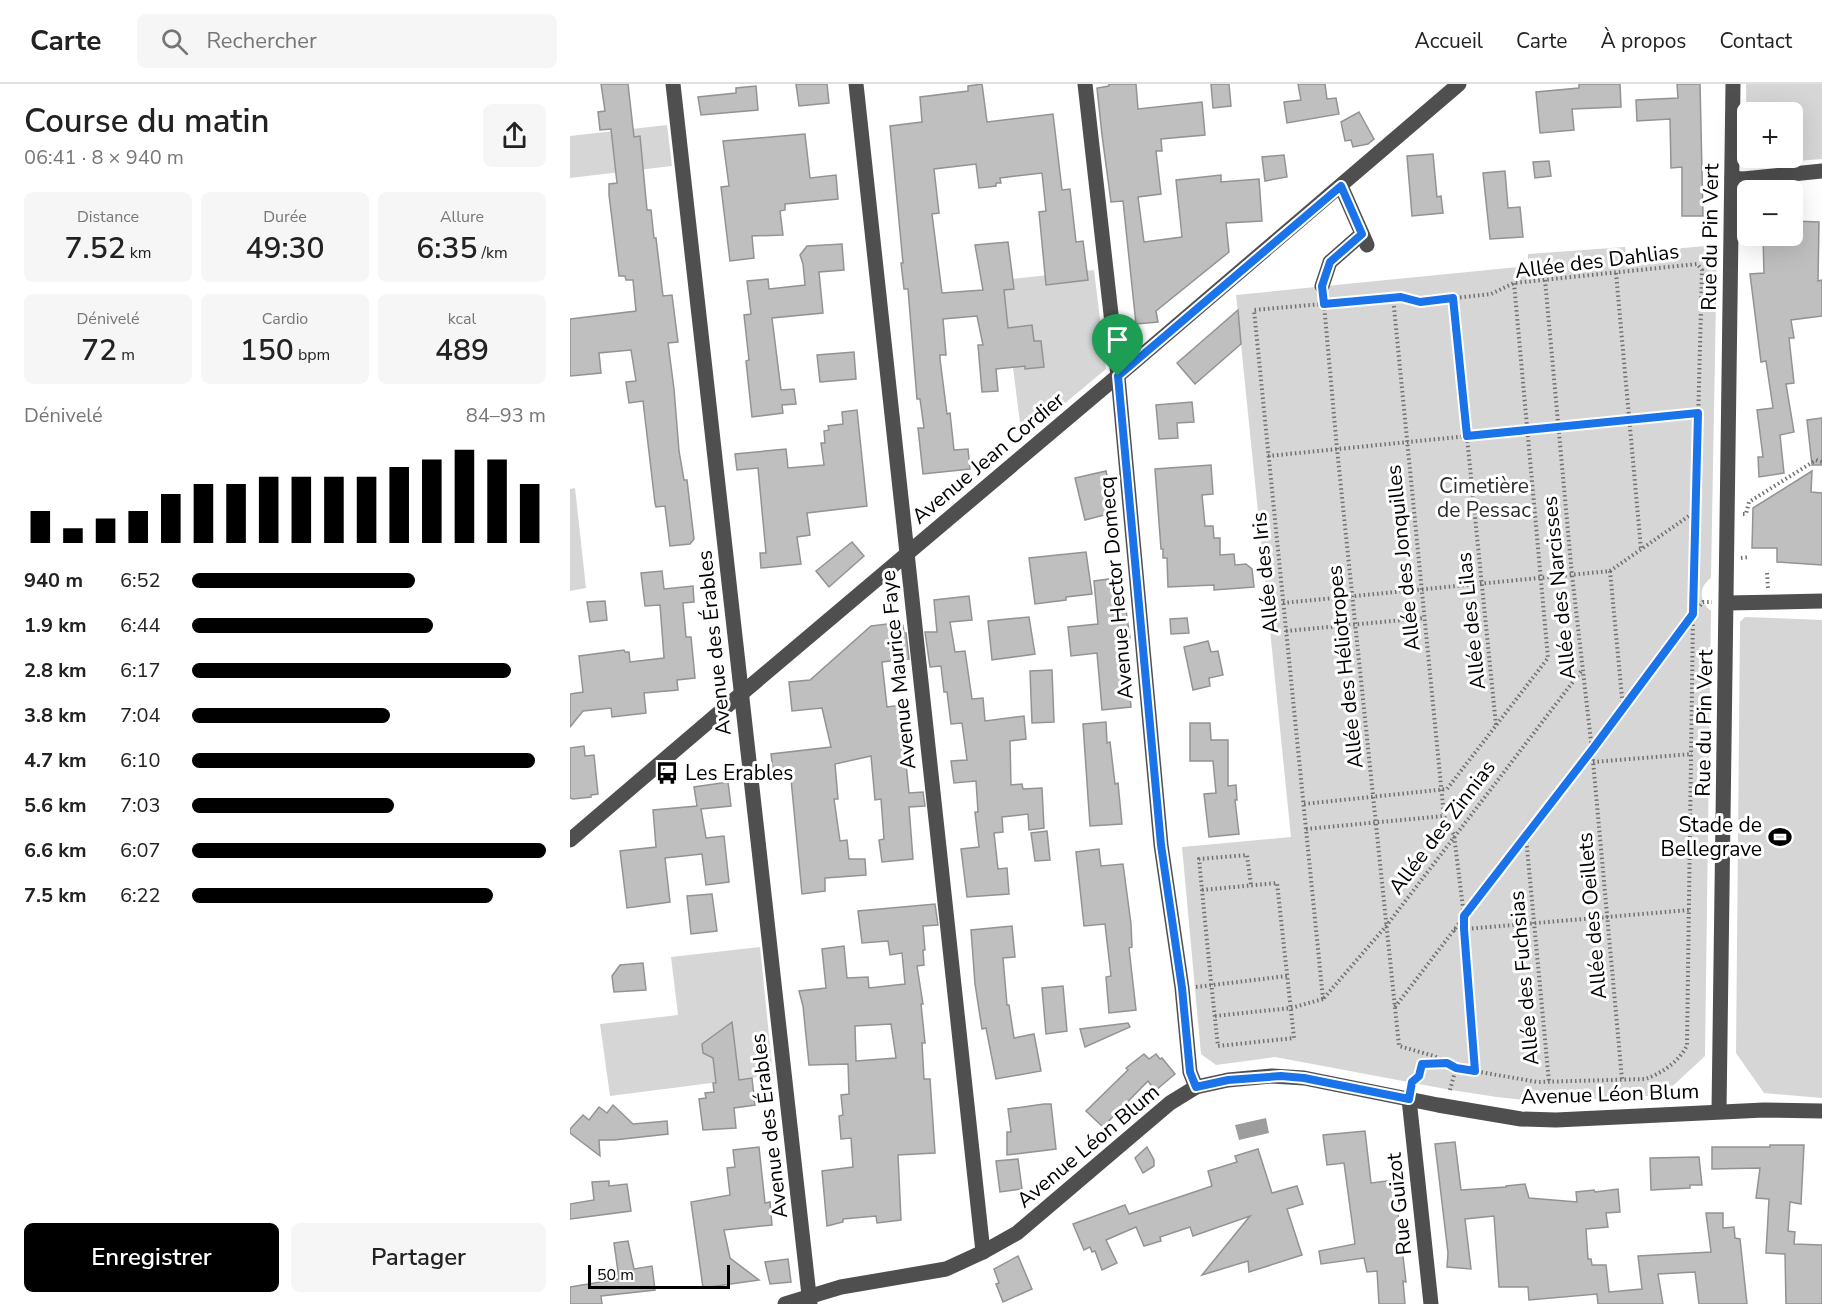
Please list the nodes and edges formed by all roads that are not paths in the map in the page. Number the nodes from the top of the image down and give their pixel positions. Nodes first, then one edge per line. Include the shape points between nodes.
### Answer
1 (673, 84) edge
2 (856, 84) edge
3 (1085, 84) edge
4 (1460, 84) edge
5 (1733, 84) edge
6 (1822, 171) edge
7 (1732, 178) junction
8 (1341, 186) junction
9 (1322, 286) road end
10 (1118, 376) junction
11 (906, 555) junction
12 (1822, 601) edge
13 (1721, 603) junction
14 (741, 694) junction
15 (570, 840) edge
16 (1196, 1087) junction
17 (1409, 1099) junction
18 (1719, 1111) junction
19 (1822, 1111) edge
20 (983, 1252) junction
21 (810, 1300) edge
22 (785, 1304) edge
23 (1431, 1304) edge

1 - 14 street, Avenue des Érables
2 - 11 street, Avenue Maurice Faye
3 - 10 street, Avenue Hector Domecq
4 - 8 street, Avenue Jean Cordier
5 - 7 street, Rue du Pin Vert
6 - 7 street
7 - 13 street, Rue du Pin Vert via 1727,514
8 - 9 street via 1365,239 1330,262
8 - 10 street, Avenue Jean Cordier
10 - 11 street, Avenue Jean Cordier
10 - 16 street, Avenue Hector Domecq via 1161,845 1190,1072
11 - 14 street, Avenue Jean Cordier
11 - 20 street, Avenue Maurice Faye
12 - 13 street
13 - 18 street, Rue du Pin Vert
14 - 15 street, Avenue Jean Cordier
14 - 21 street, Avenue des Érables
16 - 17 street, Avenue Léon Blum via 1281,1076
16 - 20 street, Avenue Léon Blum via 1170,1103 1017,1233
17 - 18 street, Avenue Léon Blum via 1521,1119
17 - 23 street, Rue Guizot
18 - 19 street, Avenue Léon Blum
20 - 21 street, Avenue Léon Blum via 946,1269 841,1287
21 - 22 street, Avenue Léon Blum

